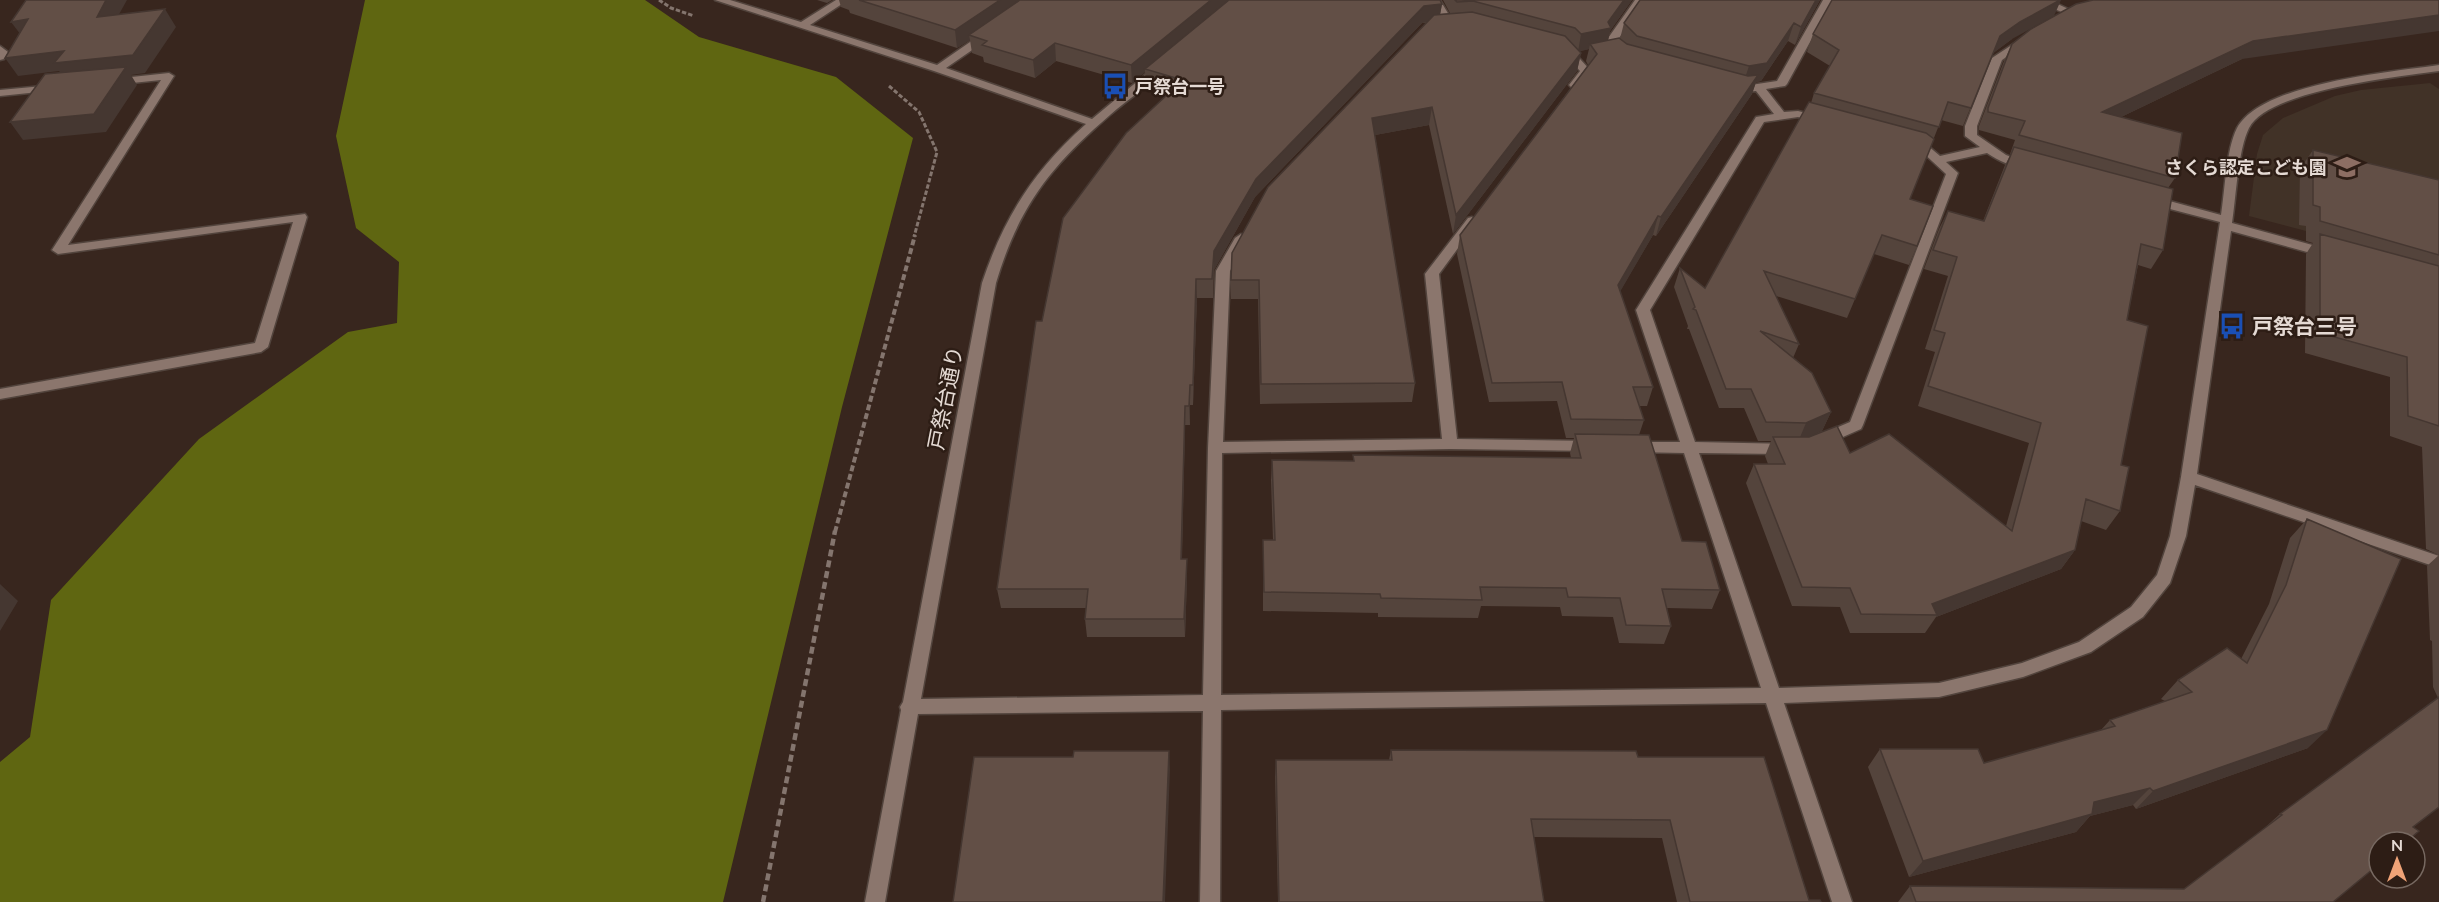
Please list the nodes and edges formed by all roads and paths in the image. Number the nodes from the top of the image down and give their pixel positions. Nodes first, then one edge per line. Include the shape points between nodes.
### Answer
1 (659, 0) edge
2 (720, 0) edge
3 (843, 0) edge
4 (1436, 0) edge
5 (1640, 0) edge
6 (1828, 0) edge
7 (2040, 0) edge
8 (2072, 13) edge
9 (702, 18) dead end
10 (1450, 25) edge
11 (802, 26) junction
12 (993, 32) edge
13 (2035, 33) edge
14 (1556, 47) edge
15 (0, 49) edge
16 (0, 57) edge
17 (1168, 61) edge
18 (1637, 61) edge
19 (2439, 68) edge
20 (938, 69) junction
21 (2422, 71) junction
22 (2439, 81) edge
23 (102, 83) edge
24 (886, 83) dead end
25 (1722, 84) edge
26 (68, 86) edge
27 (1759, 87) junction
28 (0, 93) edge
29 (1564, 99) edge
30 (1781, 116) junction
31 (1095, 123) junction
32 (1832, 123) edge
33 (1900, 141) edge
34 (1989, 149) junction
35 (1937, 160) junction
36 (2036, 168) edge
37 (2137, 196) edge
38 (1480, 209) edge
39 (1250, 222) edge
40 (2226, 223) junction
41 (2338, 256) edge
42 (0, 394) edge
43 (1450, 444) junction
44 (1215, 447) junction
45 (1689, 448) junction
46 (2189, 477) junction
47 (2439, 562) edge
48 (1771, 695) junction
49 (1212, 704) junction
50 (909, 707) junction
51 (763, 902) edge
52 (875, 902) edge
53 (1209, 902) edge
54 (1842, 902) edge

1 - 9 path
2 - 11 street
3 - 11 street
4 - 10 street
5 - 18 street via 1611,41 1613,50
6 - 27 street via 1780,84
7 - 8 street
11 - 20 street
12 - 20 street
13 - 34 street via 1997,58 1971,126 1971,136
14 - 29 street via 1580,57 1586,71
15 - 16 street
17 - 31 street, 戸祭台通り
19 - 21 street
20 - 31 street
21 - 22 street
21 - 40 street via 2313,91 2254,114 2242,127 2238,141
23 - 42 street via 169,76 58,250 301,217 261,347
24 - 51 path via 920,112 937,152 831,547
25 - 27 street via 1743,89
26 - 28 street
27 - 30 street
30 - 32 street via 1798,114
30 - 45 street via 1760,119 1643,310
31 - 50 street, 戸祭台通り via 1038,179 1011,220 995,261
33 - 35 street via 1923,147
34 - 35 street
34 - 36 street via 2002,158
35 - 45 street via 1952,173 1856,425 1804,447
37 - 40 street
38 - 43 street via 1431,274
39 - 44 street via 1223,271
40 - 41 street
40 - 46 street
43 - 44 street
43 - 45 street
44 - 49 street
45 - 48 street
46 - 47 street
46 - 48 street via 2178,536 2164,578 2137,612 2085,647 2023,670 1939,690
48 - 49 street
48 - 54 street
49 - 50 street
49 - 53 street
50 - 52 street, 戸祭台通り

